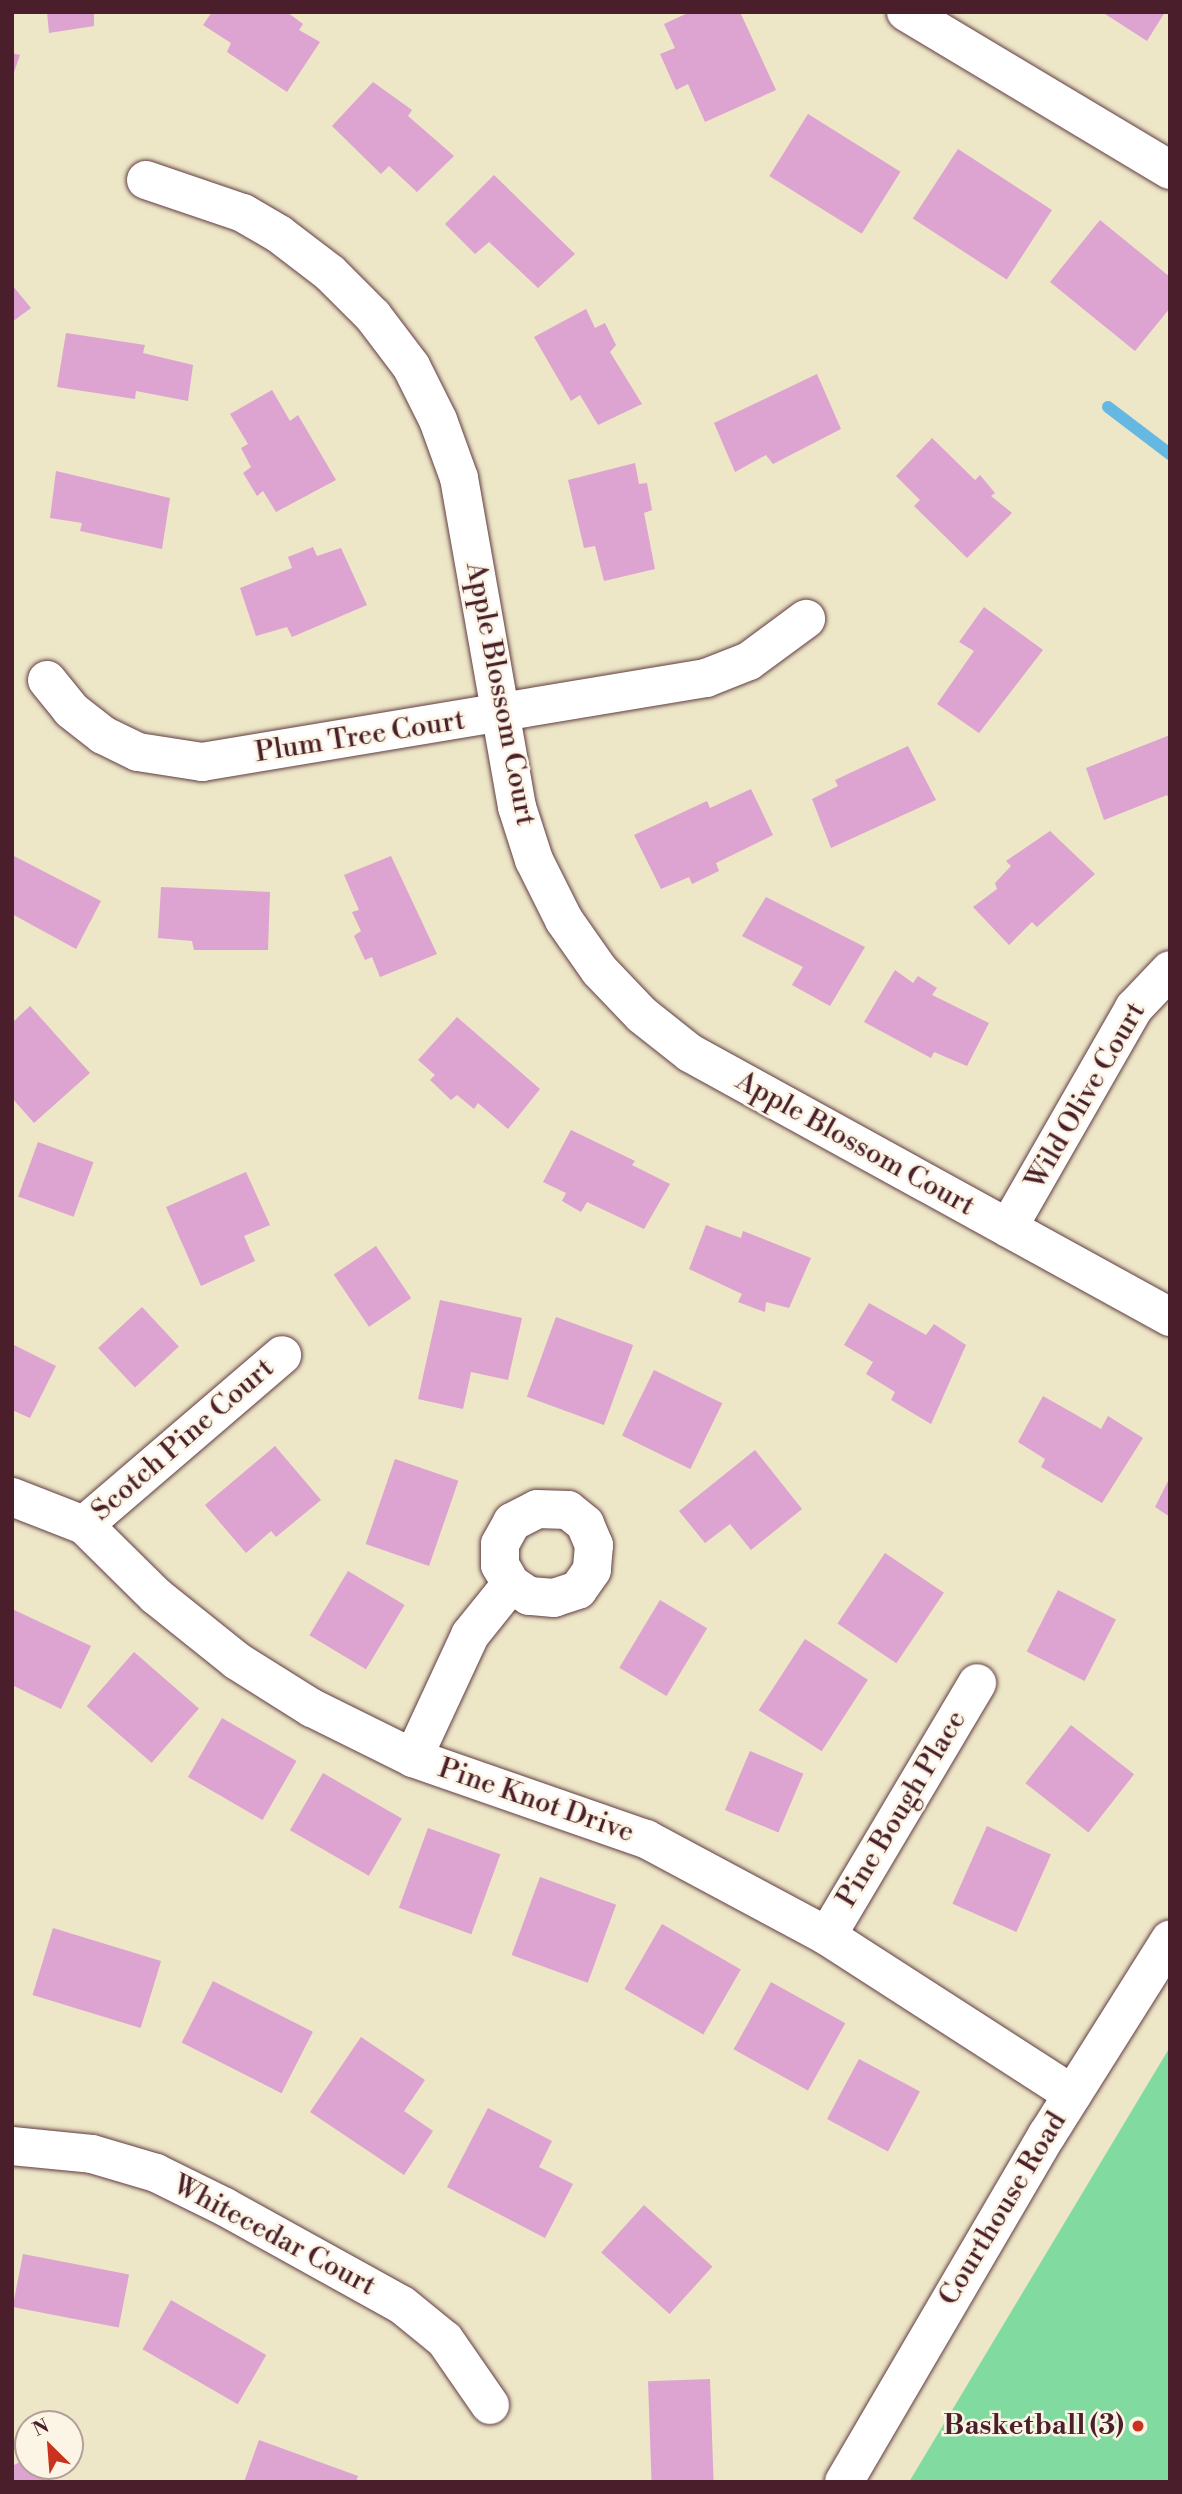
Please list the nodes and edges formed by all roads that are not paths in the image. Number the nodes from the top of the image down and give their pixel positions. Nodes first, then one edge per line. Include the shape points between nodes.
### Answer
1 (906, 12) edge
2 (1170, 170) edge
3 (146, 180) dead end
4 (806, 619) dead end
5 (47, 680) dead end
6 (501, 714) junction
7 (1170, 970) edge
8 (1008, 1228) junction
9 (1170, 1317) edge
10 (282, 1354) dead end
11 (12, 1497) edge
12 (84, 1525) junction
13 (511, 1584) dead end
14 (977, 1683) dead end
15 (413, 1758) junction
16 (827, 1936) junction
17 (1170, 1940) edge
18 (1072, 2094) junction
19 (12, 2146) edge
20 (490, 2405) dead end
21 (844, 2482) edge

1 - 2 street
3 - 6 street, Apple Blossom Court via 243,213 279,234 330,273 373,316 411,366 438,420 459,478
4 - 6 street, Plum Tree Court via 749,662 706,678
5 - 6 street, Plum Tree Court via 71,710 103,735 138,752 176,761 202,762
6 - 8 street, Apple Blossom Court via 517,807 534,860 564,920 599,970 642,1015 690,1053
7 - 8 street, Wild Olive Court via 1134,1008
8 - 9 street, Apple Blossom Court
10 - 12 street, Scotch Pine Court
11 - 12 street, Pine Knot Drive
12 - 15 street, Pine Knot Drive via 156,1597 237,1661 312,1708
13 - 15 street via 470,1635
14 - 16 street, Pine Bough Place
15 - 16 street, Pine Knot Drive via 625,1830
16 - 18 street, Pine Knot Drive
17 - 18 street, Courthouse Road
18 - 21 street, Courthouse Road
19 - 20 street, Whitecedar Court via 92,2154 156,2173 225,2207 402,2305 445,2340

